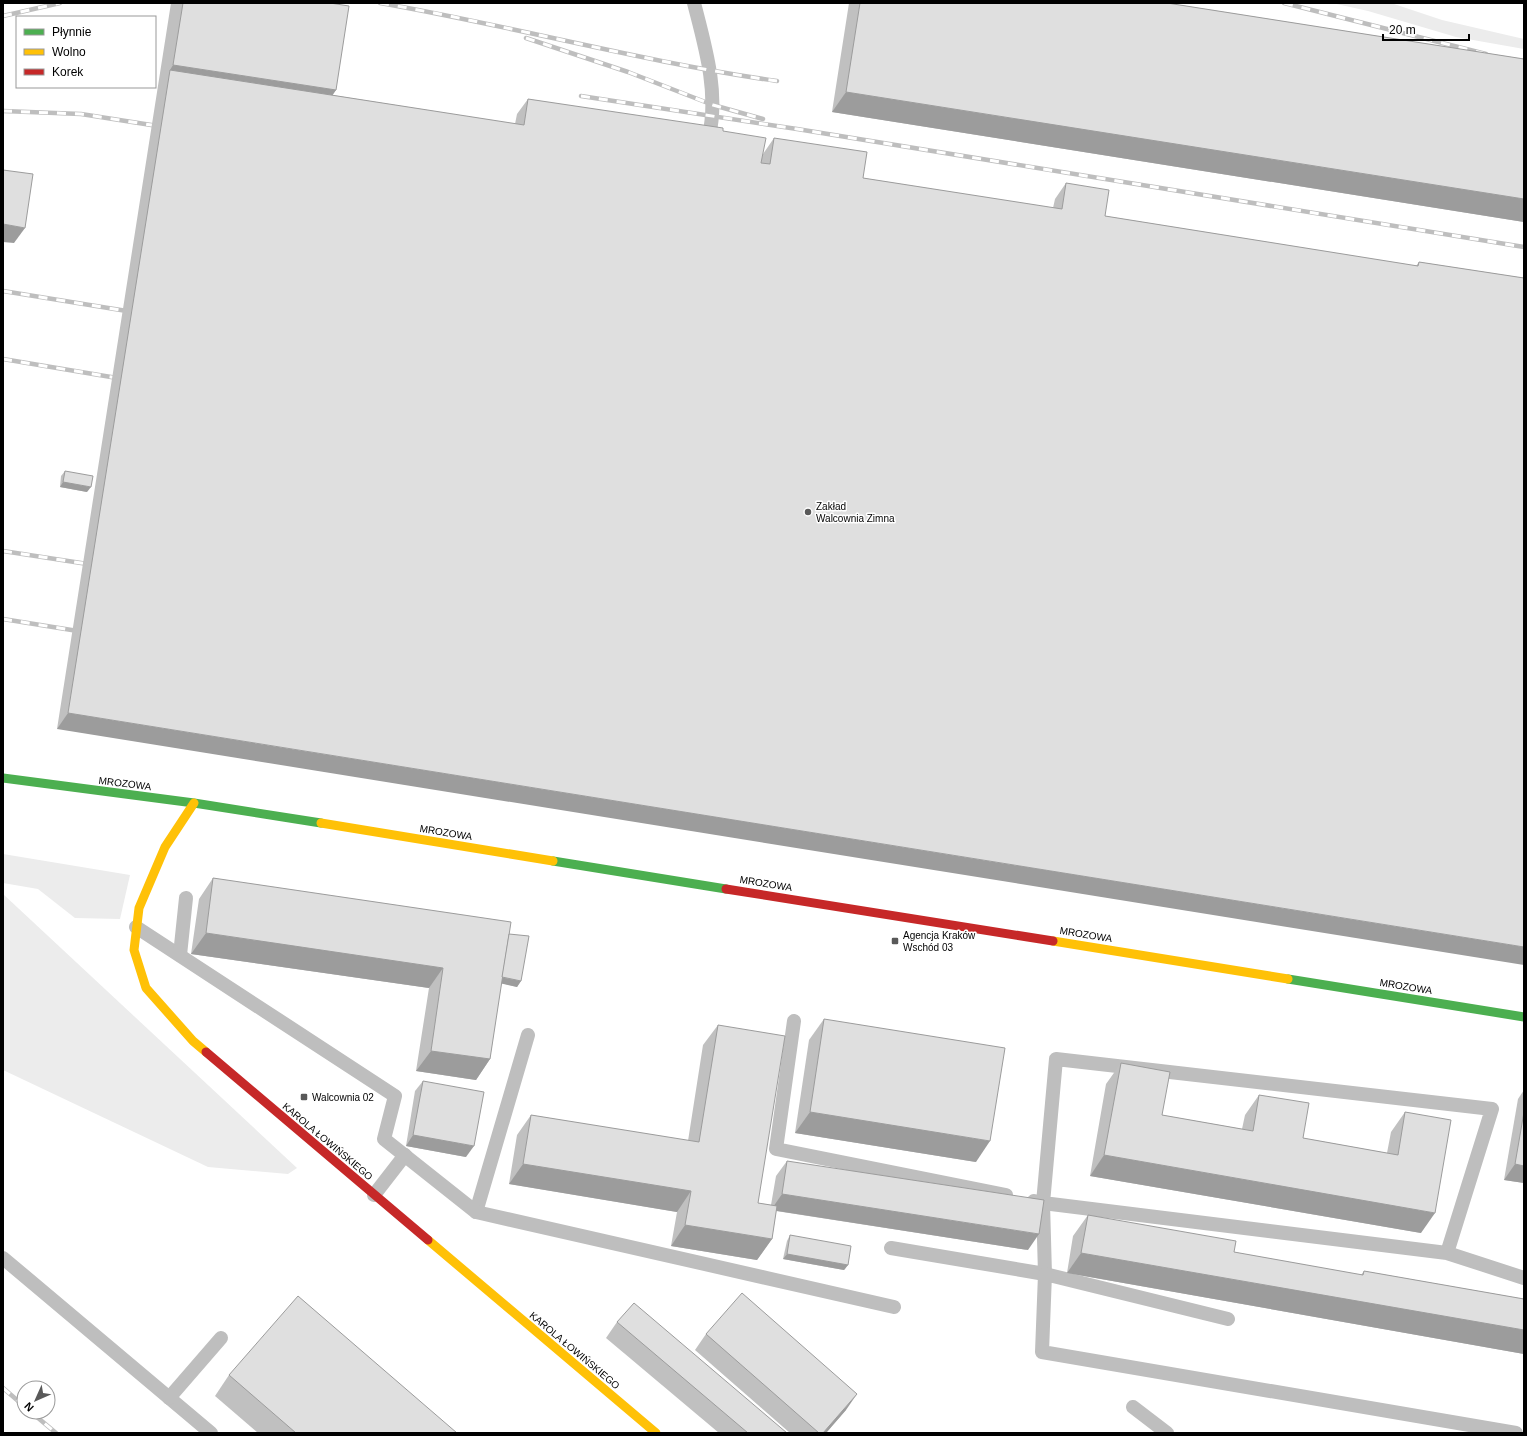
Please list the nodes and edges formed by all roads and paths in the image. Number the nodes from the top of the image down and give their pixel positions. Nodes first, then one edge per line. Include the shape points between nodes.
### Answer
1 (694, 3) edge
2 (709, 136) edge
3 (3, 778) edge
4 (194, 803) junction
5 (186, 898) dead end
6 (136, 927) junction
7 (180, 955) junction
8 (1524, 1017) edge
9 (794, 1021) dead end
10 (528, 1035) dead end
11 (405, 1155) junction
12 (374, 1194) junction
13 (1043, 1203) junction
14 (476, 1212) junction
15 (891, 1248) dead end
16 (1447, 1253) junction
17 (3, 1258) edge
18 (1045, 1274) junction
19 (1524, 1278) edge
20 (894, 1307) dead end
21 (1228, 1319) dead end
22 (221, 1338) dead end
23 (169, 1398) junction
24 (1133, 1407) dead end
25 (211, 1433) edge
26 (656, 1433) edge
27 (1167, 1433) edge
28 (1516, 1433) edge

1 - 2 lane via 710,71 713,116
3 - 4 street, MROZOWA
4 - 6 street, KAROLA ŁOWIŃSKIEGO via 165,846 139,908
4 - 8 street, MROZOWA
5 - 7 lane
6 - 7 lane
6 - 12 street, KAROLA ŁOWIŃSKIEGO via 134,950 146,988 193,1041
7 - 11 lane via 394,1096 384,1139
9 - 13 lane via 776,1149
10 - 14 lane
11 - 12 lane
11 - 14 lane
12 - 26 street, KAROLA ŁOWIŃSKIEGO
13 - 16 lane
13 - 16 lane via 1056,1060 1492,1109
13 - 18 lane
14 - 20 lane
15 - 18 lane
16 - 19 lane
17 - 23 lane
18 - 21 lane
18 - 28 lane via 1042,1352
22 - 23 lane
23 - 25 lane
24 - 27 lane

